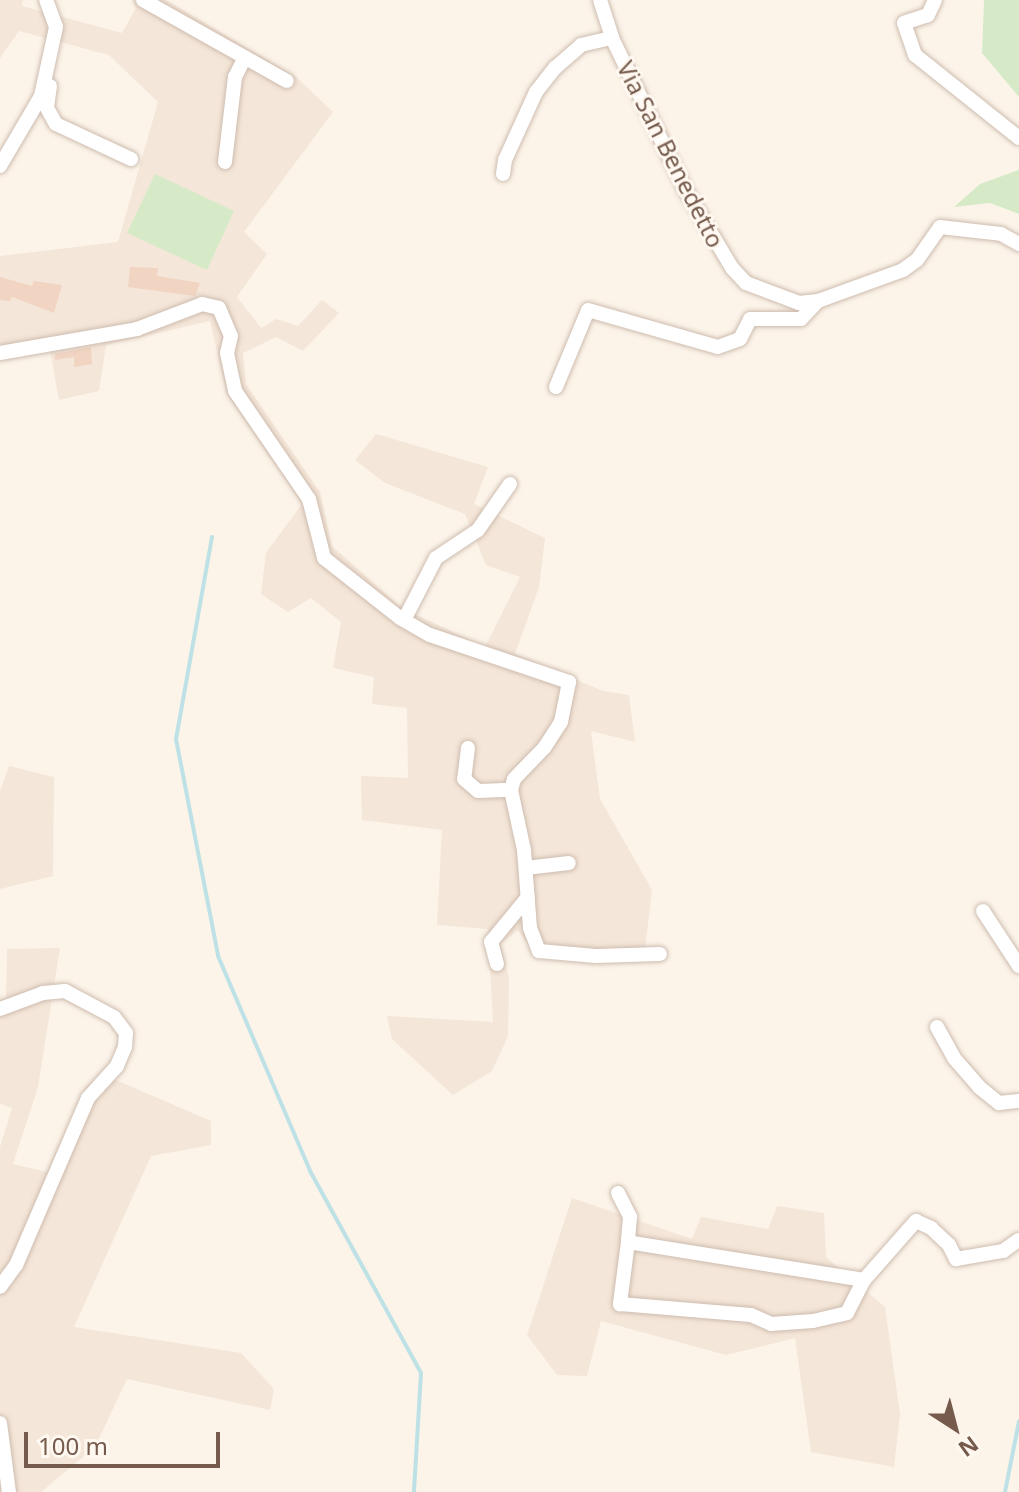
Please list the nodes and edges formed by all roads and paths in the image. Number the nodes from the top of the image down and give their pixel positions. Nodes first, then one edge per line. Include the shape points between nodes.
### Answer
1 (46, 0) edge
2 (143, 0) edge
3 (600, 0) edge
4 (935, 0) edge
5 (612, 38) junction
6 (50, 55) junction
7 (245, 57) junction
8 (287, 81) dead end
9 (1019, 138) edge
10 (131, 159) dead end
11 (225, 162) dead end
12 (0, 166) edge
13 (503, 174) dead end
14 (1019, 244) edge
15 (818, 301) junction
16 (0, 353) edge
17 (556, 387) dead end
18 (510, 484) dead end
19 (404, 620) junction
20 (468, 748) dead end
21 (511, 790) junction
22 (569, 863) dead end
23 (526, 868) junction
24 (528, 897) junction
25 (983, 911) dead end
26 (660, 954) dead end
27 (497, 964) dead end
28 (1019, 966) edge
29 (0, 1009) edge
30 (937, 1027) dead end
31 (1019, 1101) edge
32 (618, 1193) dead end
33 (1019, 1240) edge
34 (628, 1242) junction
35 (864, 1280) junction
36 (0, 1287) edge
37 (0, 1423) edge
38 (9, 1492) edge

1 - 6 street via 56,27
2 - 7 street
3 - 5 street, Via San Benedetto
4 - 9 street via 928,15 904,23 915,55
5 - 13 street via 581,45 555,68 536,92
5 - 15 street, Via San Benedetto via 686,191 732,268 756,289 799,303
6 - 10 street via 56,57 47,108 56,124
6 - 12 street via 41,96
7 - 8 street
7 - 11 street via 235,77
14 - 15 street, Via San Benedetto via 1001,234 940,227 917,260 903,270
15 - 17 street via 801,319 750,319 740,339 718,347 588,310
16 - 19 street via 137,329 202,304 219,308 231,336 227,353 235,391 309,499 324,558
18 - 19 street via 478,530 436,558
19 - 21 street via 430,635 569,682 561,722 514,779
20 - 21 street via 464,779 478,791
21 - 23 street
22 - 23 street
23 - 24 street
24 - 26 street via 530,928 539,951
24 - 27 street via 491,942
25 - 28 street
29 - 36 street via 65,991 114,1017 126,1033 117,1066 88,1098 16,1265
30 - 31 street via 979,1087 999,1103
32 - 34 street via 630,1217
33 - 35 street via 1003,1251 956,1259 949,1245 916,1221
34 - 35 street
34 - 35 street via 620,1304 751,1315 771,1324 813,1321 847,1313
37 - 38 street

